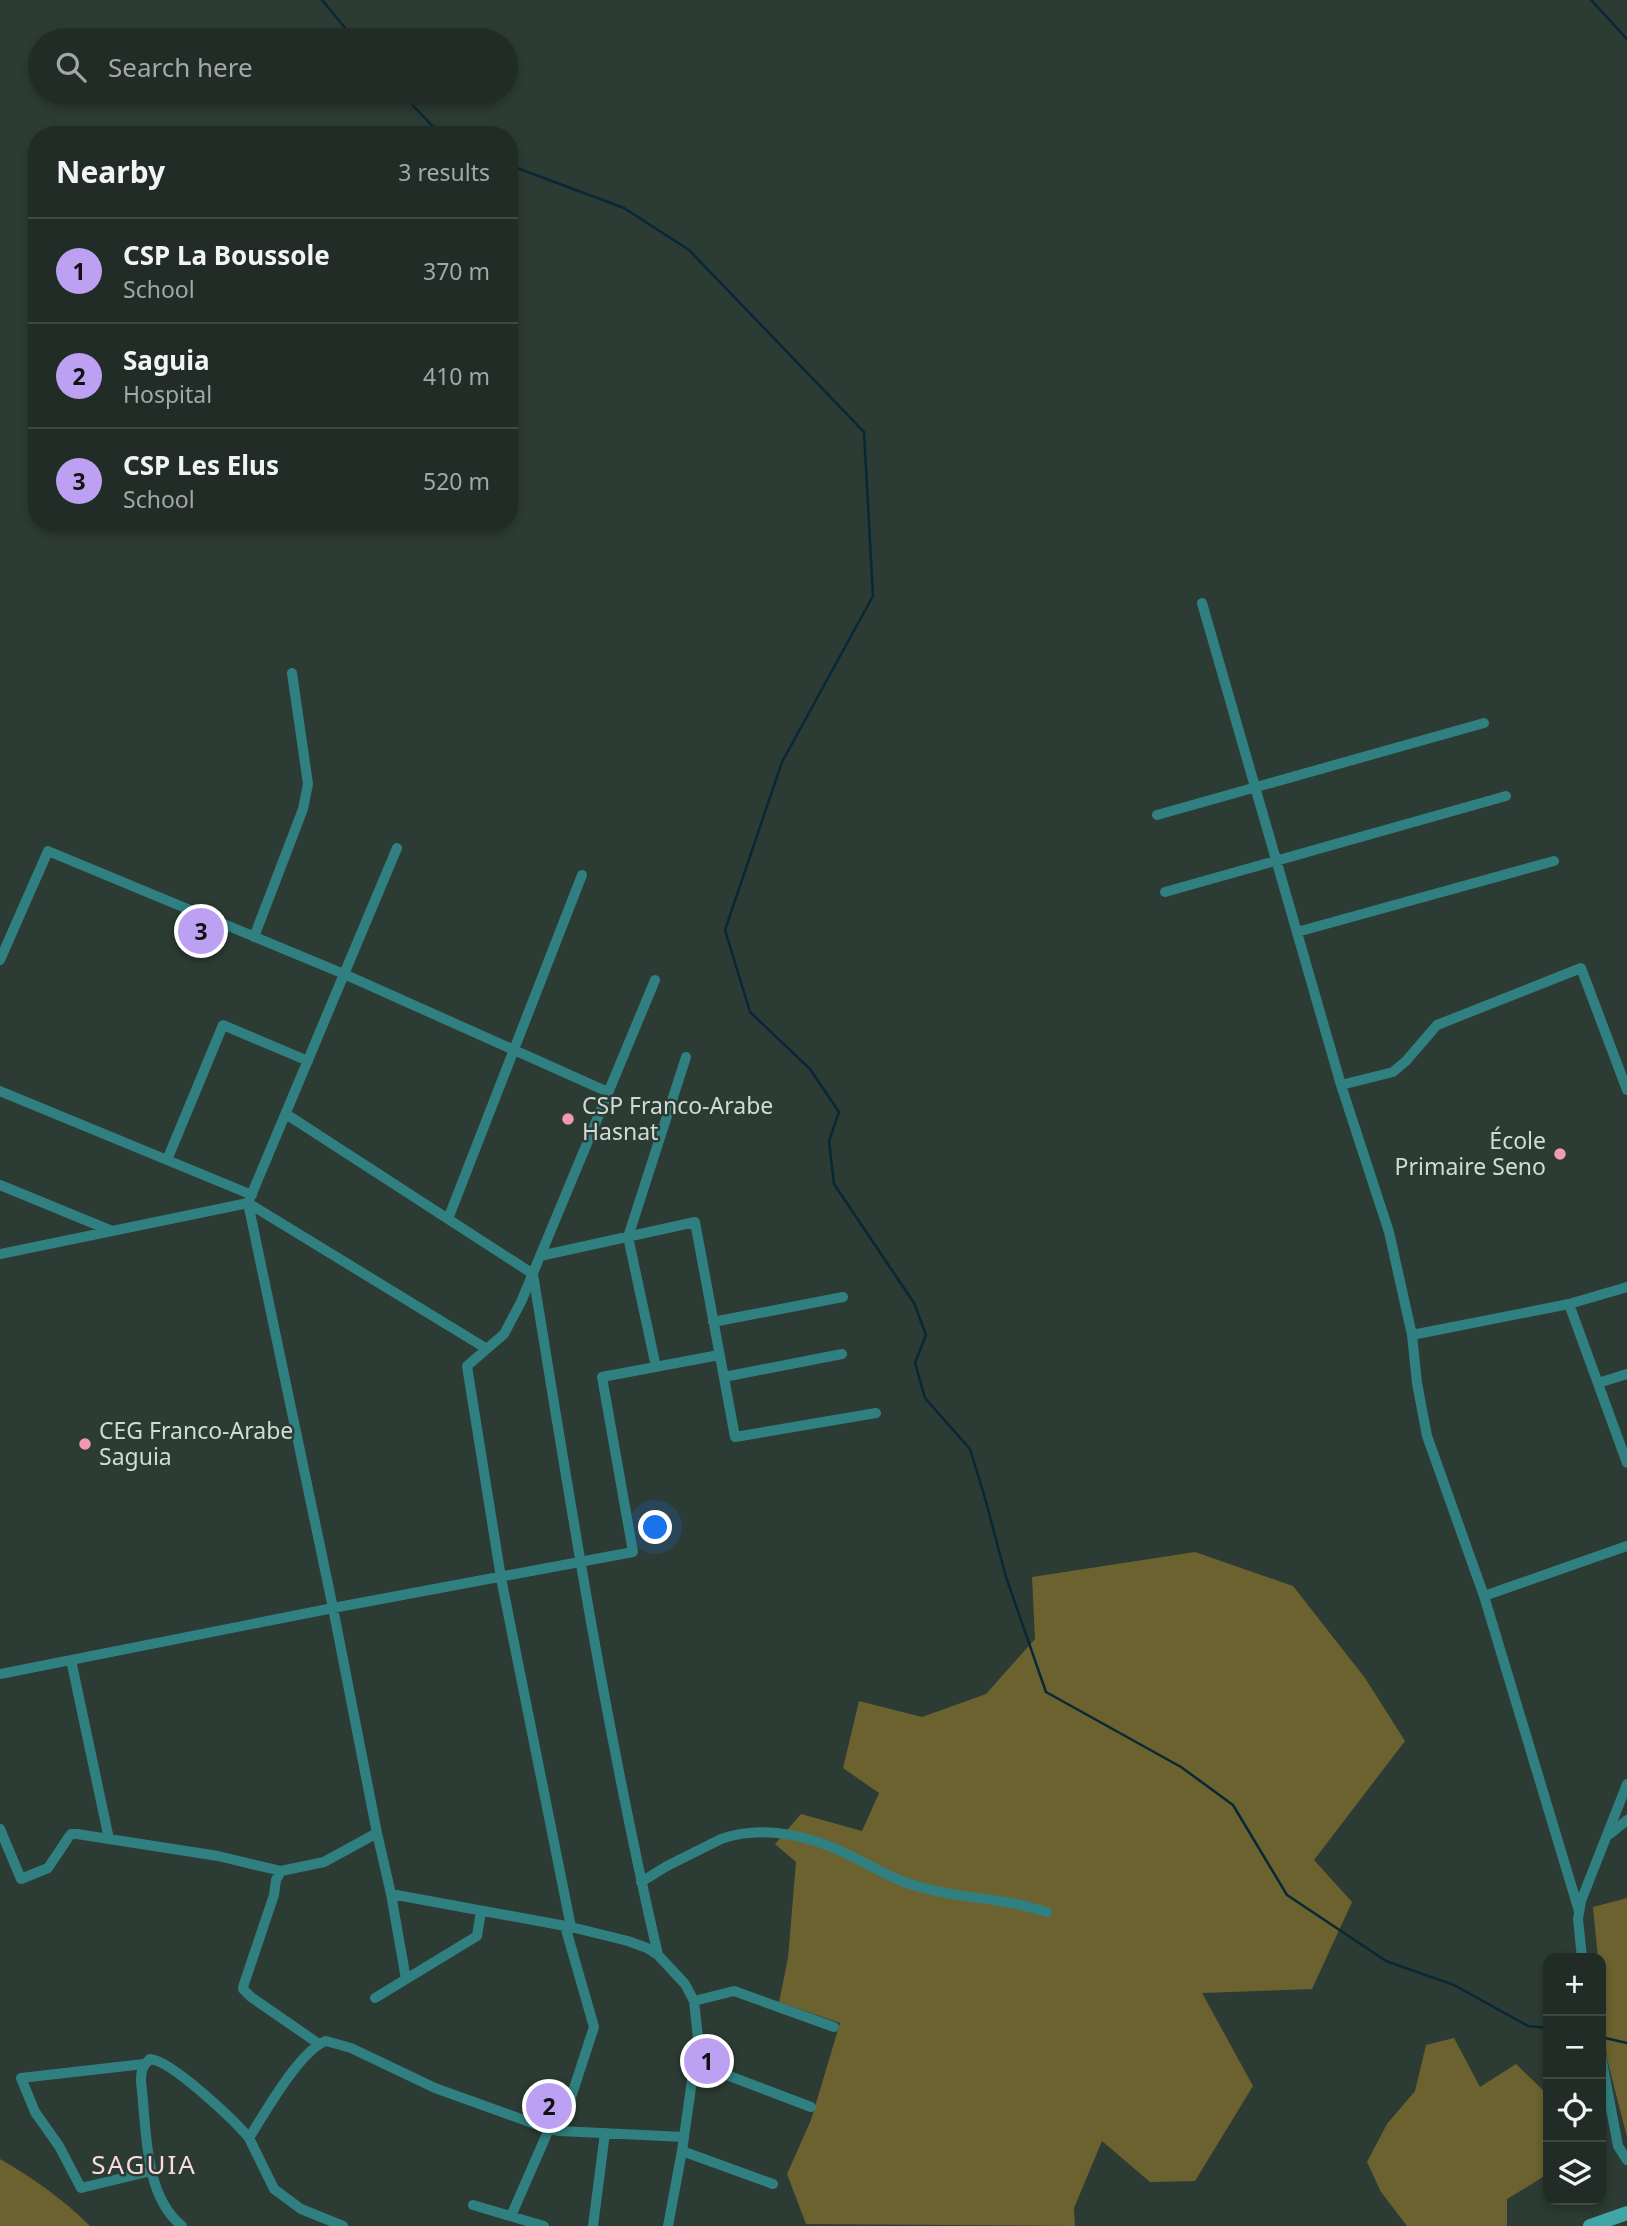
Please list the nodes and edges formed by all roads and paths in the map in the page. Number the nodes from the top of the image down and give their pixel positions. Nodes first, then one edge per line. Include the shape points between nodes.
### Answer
1 (1202, 603) dead end
2 (292, 673) dead end
3 (1484, 723) dead end
4 (1255, 787) junction
5 (1506, 796) dead end
6 (1157, 815) dead end
7 (397, 848) dead end
8 (1276, 860) junction
9 (1554, 861) dead end
10 (582, 876) dead end
11 (1165, 892) dead end
12 (1297, 932) junction
13 (254, 937) junction
14 (0, 960) edge
15 (344, 974) junction
16 (654, 980) dead end
17 (513, 1050) junction
18 (686, 1057) dead end
19 (308, 1061) junction
20 (1341, 1086) junction
21 (1627, 1090) edge
22 (0, 1091) edge
23 (608, 1092) junction
24 (286, 1114) junction
25 (167, 1160) junction
26 (0, 1185) edge
27 (250, 1199) junction
28 (448, 1219) junction
29 (112, 1231) junction
30 (628, 1237) junction
31 (0, 1254) edge
32 (540, 1256) junction
33 (533, 1274) junction
34 (1627, 1287) edge
35 (842, 1297) dead end
36 (1569, 1304) junction
37 (713, 1322) junction
38 (1412, 1335) junction
39 (487, 1349) junction
40 (719, 1354) junction
41 (842, 1354) dead end
42 (656, 1367) junction
43 (1627, 1374) edge
44 (724, 1377) junction
45 (1598, 1383) junction
46 (876, 1413) dead end
47 (1627, 1462) edge
48 (1627, 1546) edge
49 (580, 1562) junction
50 (501, 1577) junction
51 (1484, 1597) junction
52 (333, 1608) junction
53 (71, 1660) junction
54 (0, 1674) edge
55 (1627, 1784) edge
56 (1627, 1820) edge
57 (0, 1829) edge
58 (377, 1833) junction
59 (1607, 1836) junction
60 (109, 1839) junction
61 (281, 1871) junction
62 (641, 1882) junction
63 (391, 1894) junction
64 (481, 1911) junction
65 (1579, 1911) junction
66 (1047, 1912) dead end
67 (568, 1927) junction
68 (1582, 1953) edge
69 (658, 1955) junction
70 (406, 1979) junction
71 (375, 1998) dead end
72 (694, 2001) junction
73 (834, 2027) dead end
74 (319, 2044) junction
75 (695, 2063) junction
76 (144, 2064) junction
77 (1605, 2079) edge
78 (811, 2107) dead end
79 (554, 2130) junction
80 (606, 2133) junction
81 (684, 2137) junction
82 (249, 2138) junction
83 (682, 2151) junction
84 (1627, 2160) edge
85 (151, 2171) junction
86 (773, 2184) dead end
87 (473, 2205) dead end
88 (1627, 2214) edge
89 (511, 2216) junction
90 (182, 2226) edge
91 (342, 2226) edge
92 (544, 2226) edge
93 (593, 2226) edge
94 (668, 2226) edge
95 (1590, 2226) edge

1 - 4 street
2 - 13 street via 308,784 303,809
3 - 4 street
4 - 6 street
4 - 8 street
5 - 8 street
7 - 15 street
8 - 11 street
8 - 12 street
9 - 12 street
10 - 17 street
12 - 20 street
13 - 14 street via 48,851
13 - 15 street
15 - 17 street
15 - 19 street
16 - 23 street
17 - 23 street
17 - 28 street
18 - 30 street
19 - 24 street
19 - 25 street via 223,1025
20 - 21 street via 1393,1072 1437,1025 1581,968
20 - 38 street via 1389,1231
22 - 25 street
23 - 32 street
24 - 27 street
24 - 28 street
25 - 27 street
26 - 29 street
27 - 29 street
27 - 39 street
27 - 52 street
28 - 33 street
29 - 31 street
30 - 32 street
30 - 37 street via 695,1222
30 - 42 street
32 - 33 street
33 - 39 street via 504,1334
33 - 49 street
34 - 36 street
35 - 37 street
36 - 38 street
36 - 45 street
37 - 40 street
38 - 51 street via 1427,1436
39 - 50 street via 467,1366
40 - 42 street
40 - 44 street
41 - 44 street
42 - 49 street via 602,1377 633,1552
43 - 45 street
44 - 46 street via 735,1437
45 - 47 street
48 - 51 street
49 - 50 street
49 - 62 street
50 - 52 street
50 - 67 street
51 - 65 street
52 - 53 street
52 - 58 street
53 - 54 street
53 - 60 street
55 - 59 street
56 - 59 street
57 - 60 street via 21,1879 48,1868 71,1835
58 - 61 street via 324,1863
58 - 63 street
59 - 65 street
60 - 61 street
61 - 74 street via 243,1989
62 - 66 street via 721,1839 785,1832 923,1888
62 - 69 street
63 - 64 street
63 - 70 street
64 - 67 street
64 - 70 street via 477,1936
65 - 68 street
67 - 69 street via 628,1941
67 - 79 street via 594,2027
69 - 72 street
70 - 71 street
72 - 73 street via 734,1991
72 - 75 street
74 - 79 street via 327,2041 352,2048 435,2088
74 - 82 street via 290,2075
75 - 78 street
75 - 81 street
76 - 82 street via 156,2059 169,2067
76 - 85 street via 141,2082
76 - 85 street via 21,2078 34,2112 81,2188
77 - 84 street via 1618,2146
79 - 80 street
79 - 89 street
80 - 81 street
80 - 93 street
81 - 83 street
82 - 91 street via 274,2189 301,2209
83 - 86 street
83 - 94 street
85 - 90 street via 164,2205
87 - 89 street
88 - 95 main road
89 - 92 street

